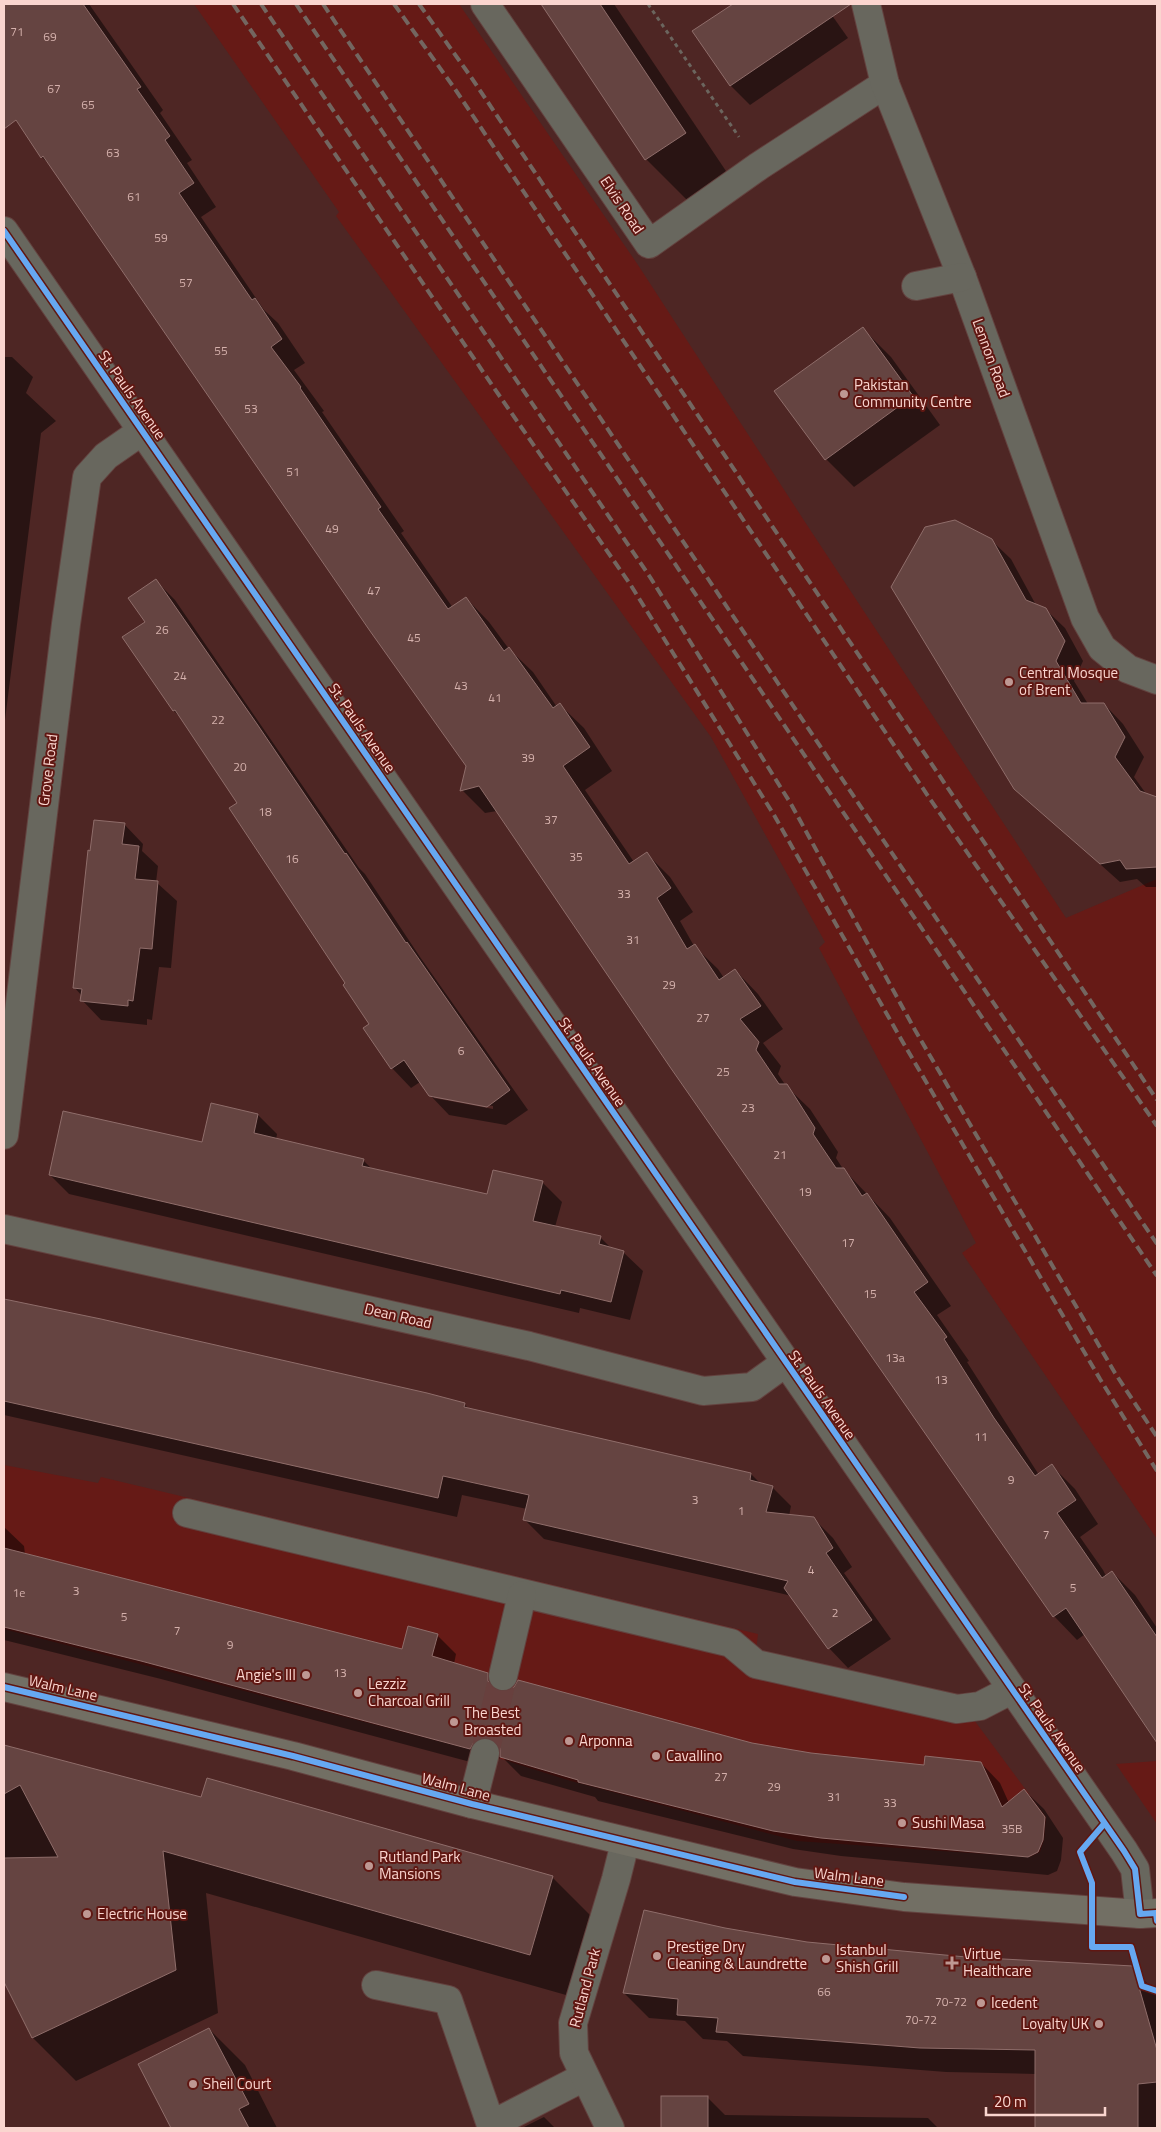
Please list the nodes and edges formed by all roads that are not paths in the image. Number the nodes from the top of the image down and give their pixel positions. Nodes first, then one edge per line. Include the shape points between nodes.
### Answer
1 (485, 4) edge
2 (866, 4) edge
3 (885, 84) junction
4 (4, 231) edge
5 (962, 277) junction
6 (916, 286) dead end
7 (142, 431) junction
8 (1157, 680) edge
9 (4, 1135) edge
10 (4, 1229) edge
11 (785, 1363) junction
12 (187, 1513) dead end
13 (522, 1595) junction
14 (503, 1676) tunnel mouth
15 (4, 1687) edge
16 (1011, 1690) junction
17 (485, 1753) tunnel mouth
18 (472, 1804) junction
19 (625, 1843) junction
20 (1153, 1915) edge
21 (376, 1985) dead end
22 (584, 2077) junction
23 (610, 2128) edge

1 - 3 street, Elvis Road via 649,244 759,166
2 - 3 street, Lennon Road
3 - 5 street, Lennon Road
4 - 7 street, St. Pauls Avenue
5 - 6 street
5 - 8 street, Lennon Road via 1085,618 1102,648 1128,670
7 - 9 street, Grove Road via 106,456 87,477 64,633
7 - 11 street, St. Pauls Avenue
10 - 11 street, Dean Road via 529,1346 702,1391 752,1386
11 - 16 street, St. Pauls Avenue
12 - 13 street
13 - 14 street
13 - 16 street via 731,1643 756,1664 957,1709 980,1706
15 - 18 main road, Walm Lane via 293,1756
16 - 20 street, St. Pauls Avenue via 1134,1869
17 - 18 street
18 - 19 main road, Walm Lane
19 - 20 main road, Walm Lane via 795,1882 904,1897
19 - 22 street, Rutland Park via 573,2023 574,2053
21 - 22 street via 448,2000 491,2125
22 - 23 street, Rutland Park

